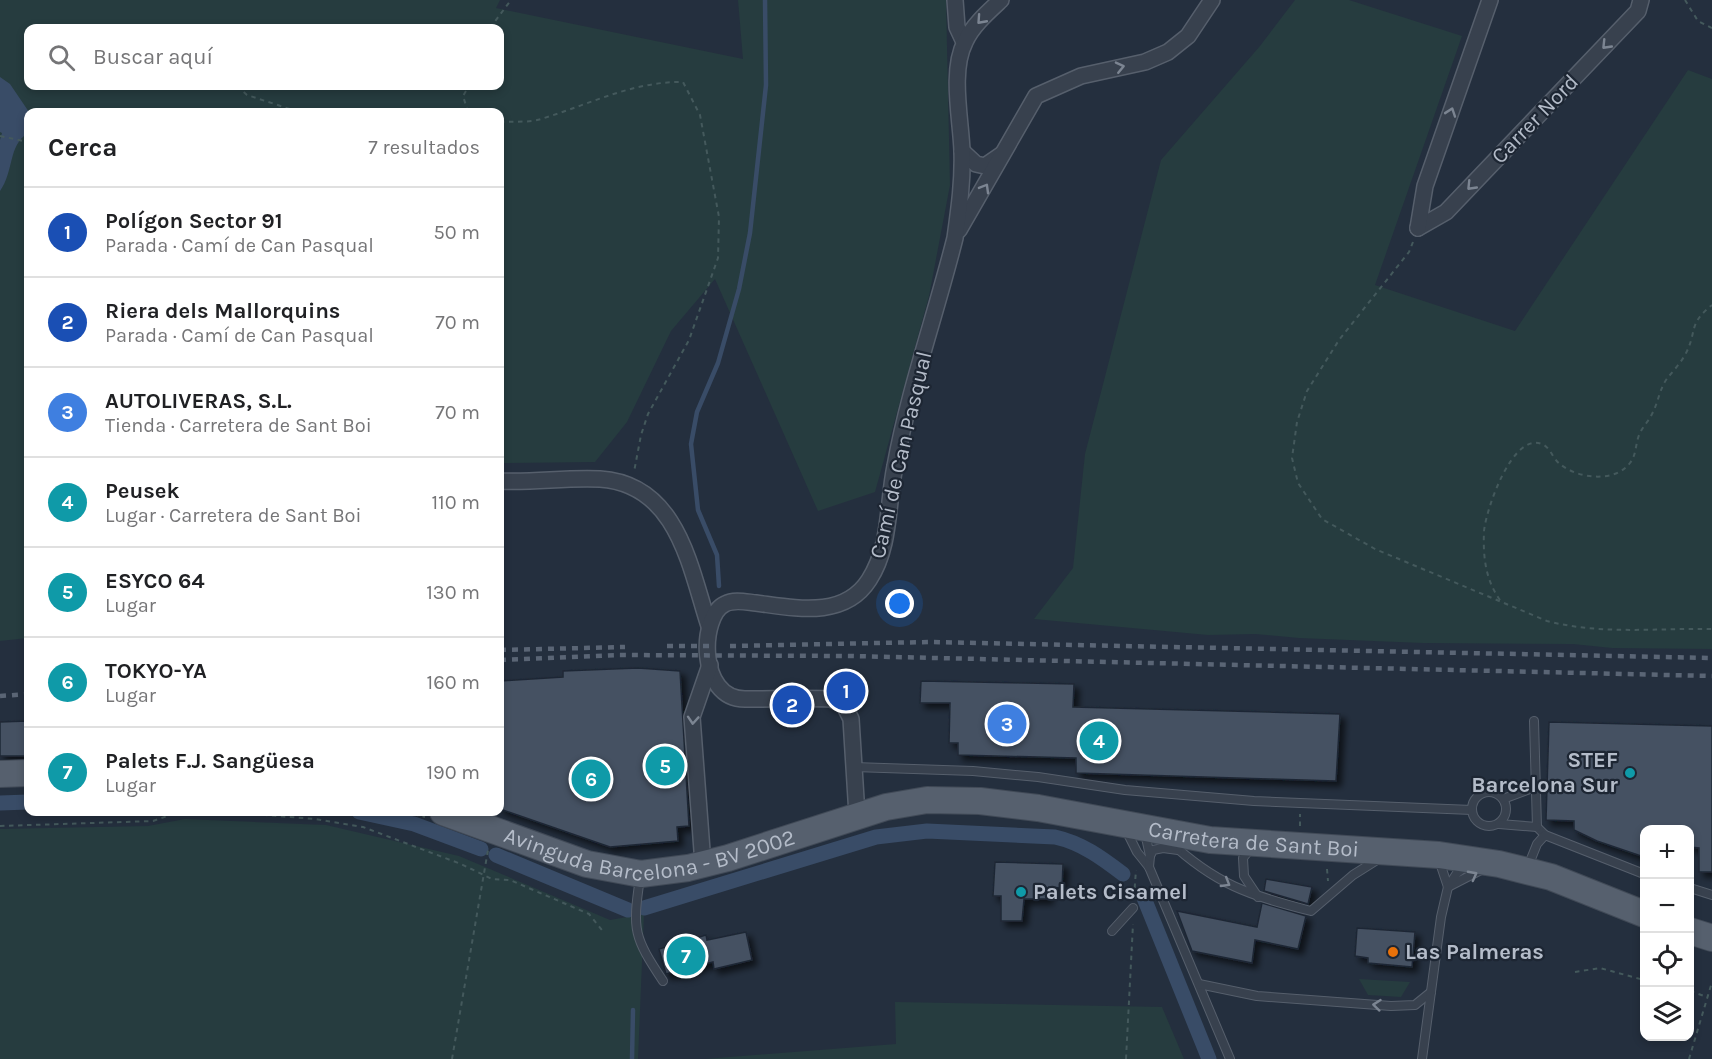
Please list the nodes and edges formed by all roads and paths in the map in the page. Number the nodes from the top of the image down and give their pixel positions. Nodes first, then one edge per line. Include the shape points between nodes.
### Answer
1 (511, 0) edge
2 (955, 0) edge
3 (1000, 0) edge
4 (1212, 0) edge
5 (1491, 0) edge
6 (1641, 0) edge
7 (1685, 0) edge
8 (493, 24) edge
9 (1712, 28) edge
10 (964, 42) junction
11 (241, 90) edge
12 (467, 90) edge
13 (287, 108) edge
14 (467, 108) edge
15 (504, 122) edge
16 (0, 136) edge
17 (24, 141) edge
18 (1007, 149) junction
19 (962, 151) junction
20 (1418, 228) junction
21 (955, 238) junction
22 (1712, 305) edge
23 (504, 481) edge
24 (630, 486) junction
25 (1500, 600) junction
26 (709, 626) junction
27 (1712, 629) edge
28 (710, 664) junction
29 (1534, 721) dead end
30 (854, 767) junction
31 (24, 773) edge
32 (0, 774) edge
33 (1535, 787) junction
34 (1503, 799) junction
35 (1301, 802) junction
36 (1472, 810) junction
37 (856, 815) junction
38 (167, 816) edge
39 (277, 816) edge
40 (455, 816) edge
41 (1499, 824) junction
42 (0, 826) edge
43 (1537, 827) junction
44 (492, 829) junction
45 (1309, 829) dead end
46 (1141, 834) junction
47 (1545, 835) junction
48 (1254, 845) junction
49 (1178, 850) junction
50 (1391, 852) junction
51 (1439, 855) junction
52 (1150, 856) junction
53 (1487, 862) junction
54 (704, 864) junction
55 (1149, 867) junction
56 (1526, 871) junction
57 (1640, 872) edge
58 (641, 873) junction
59 (482, 875) junction
60 (1448, 887) junction
61 (1694, 890) edge
62 (1712, 895) edge
63 (1258, 897) junction
64 (1133, 908) junction
65 (1640, 912) edge
66 (602, 930) dead end
67 (1112, 931) dead end
68 (1694, 932) edge
69 (1712, 938) edge
70 (1575, 972) dead end
71 (1640, 979) edge
72 (663, 981) dead end
73 (1712, 982) edge
74 (1198, 984) junction
75 (1431, 992) junction
76 (1694, 993) edge
77 (1707, 997) junction
78 (452, 1059) edge
79 (1126, 1059) edge
80 (1230, 1059) edge
81 (1422, 1059) edge
82 (1689, 1059) edge

1 - 8 path
2 - 10 street via 957,27
3 -> 10 street
18 -> 4 street via 1036,96 1081,76 1145,62 1168,52 1188,36
20 -> 5 street via 1425,186
6 -> 20 street, Carrer Nord via 1638,11 1446,212
7 - 9 path via 1698,21
10 - 19 street via 959,67
11 - 13 path
12 - 14 path via 463,96
15 - 24 path via 538,120 594,99 666,81 683,82 700,115 719,217 718,258 689,340 648,414
16 - 17 path
18 - 19 street via 985,166 976,164
21 -> 18 street
19 - 21 street
20 - 25 path via 1409,252 1339,340 1307,392 1297,422 1292,458 1298,483 1322,519 1375,549
21 - 26 street, Camí de Can Pasqual via 895,467 884,546 869,581 854,597 828,608 725,603
22 - 25 path via 1695,321 1687,353 1660,390 1625,468 1609,476 1590,476 1560,465 1546,446 1538,443 1524,448 1510,462 1494,494 1485,526 1488,583
23 - 24 street via 599,479
24 - 26 street via 656,504 676,530 688,554
25 - 27 path via 1546,621 1574,628
26 - 28 street
28 - 30 street via 718,688 731,697 831,699 844,705 851,719
28 -> 54 street via 692,717
29 - 33 lane
30 - 35 lane via 974,771 1125,790
30 - 37 street
31 - 32 main road
33 - 34 lane
33 - 43 lane
34 - 36 lane via 1494,793 1484,793 1475,800
34 - 41 lane via 1506,815
35 - 36 lane
35 - 45 path via 1300,828
36 - 41 lane via 1481,825
37 - 46 main road, Carretera de Sant Boi via 927,800 972,800 1038,808
37 - 54 main road, Avinguda Barcelona - BV 2002
38 - 42 path via 153,821
39 - 59 path via 363,827
40 - 44 main road, Avinguda Barcelona - BV 2002
41 - 43 lane
43 - 47 lane
44 - 58 main road, Avinguda Barcelona - BV 2002 via 587,864
44 - 59 path
46 - 48 main road, Carretera de Sant Boi
46 - 49 lane
46 - 52 lane
46 - 55 lane
46 - 64 path
47 - 56 lane via 1536,844
47 - 57 lane
48 - 50 main road, Carretera de Sant Boi
48 - 63 lane via 1244,858 1244,876
49 - 52 lane via 1153,850
49 -> 63 lane via 1231,887
50 - 51 main road, Carretera de Sant Boi
50 - 63 lane via 1353,875 1311,911
51 - 53 main road, Carretera de Sant Boi
51 - 60 lane
52 - 55 lane
53 - 56 main road, Carretera de Sant Boi
60 -> 53 lane
53 - 60 lane via 1457,873
54 - 58 main road, Avinguda Barcelona - BV 2002
55 - 74 lane
56 - 65 main road, Carretera de Sant Boi
58 - 72 lane via 636,913 638,942
59 - 66 path via 510,880 589,914
59 - 78 path
60 - 75 lane
61 - 62 lane
64 - 67 lane
64 - 79 path
68 - 69 main road
70 - 71 path via 1600,968
73 - 77 path
75 -> 74 lane via 1415,1005 1392,1006 1257,996
74 - 80 lane
75 - 81 lane
76 - 77 path
77 - 82 path

